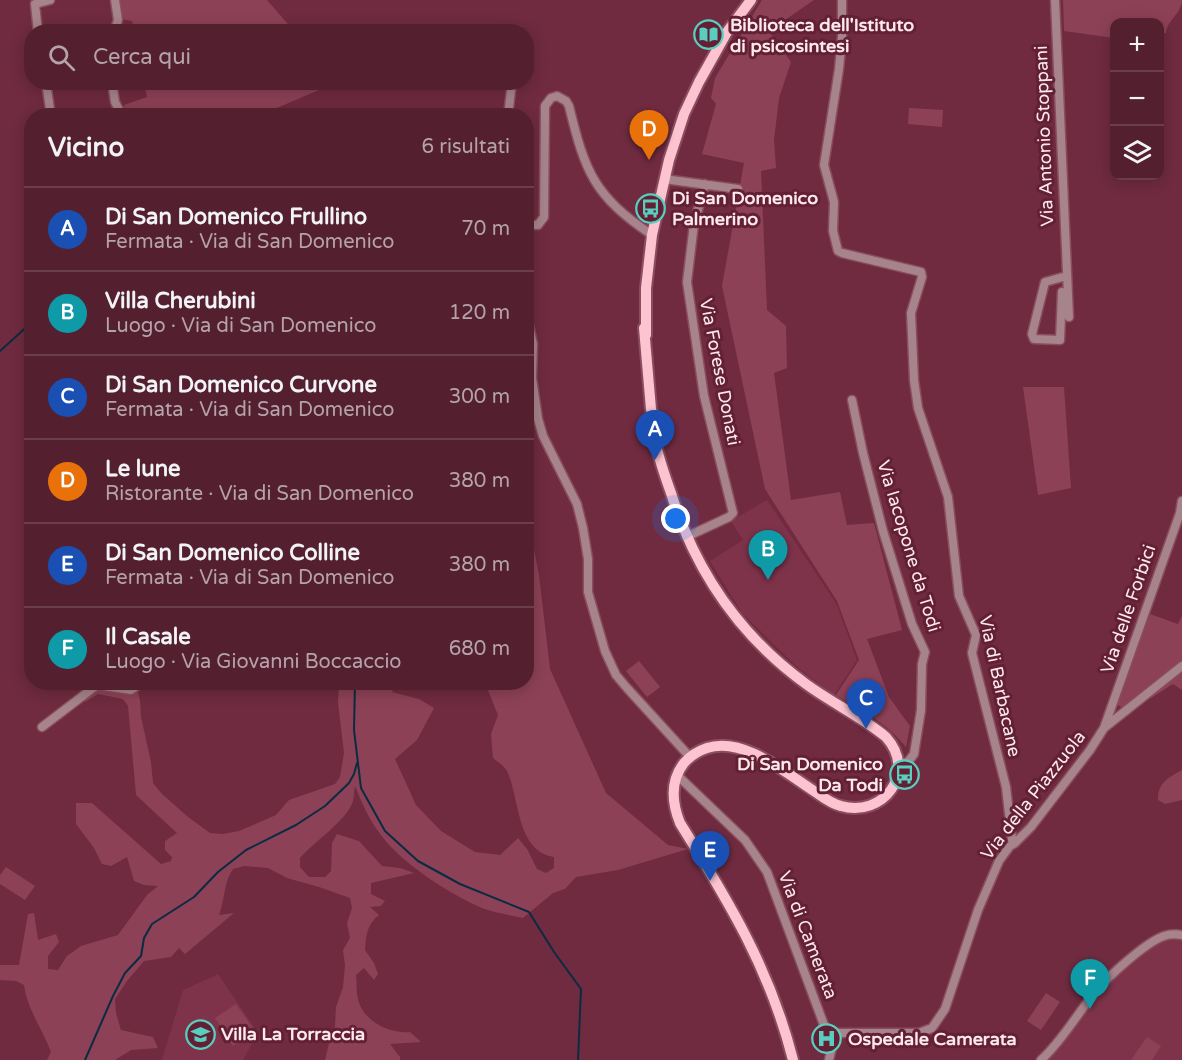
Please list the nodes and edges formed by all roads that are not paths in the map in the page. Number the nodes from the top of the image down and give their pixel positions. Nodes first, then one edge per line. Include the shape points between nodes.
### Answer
1 (50, 0) edge
2 (115, 0) edge
3 (842, 0) edge
4 (1055, 0) edge
5 (747, 2) edge
6 (37, 24) edge
7 (117, 24) edge
8 (47, 90) edge
9 (113, 90) edge
10 (511, 90) edge
11 (50, 108) edge
12 (118, 108) edge
13 (509, 108) edge
14 (662, 184) junction
15 (705, 184) junction
16 (738, 189) dead end
17 (534, 225) edge
18 (653, 229) junction
19 (1064, 274) junction
20 (1069, 317) dead end
21 (534, 392) edge
22 (852, 400) dead end
23 (1182, 501) edge
24 (686, 537) junction
25 (1182, 666) edge
26 (90, 690) edge
27 (42, 727) dead end
28 (1104, 729) junction
29 (690, 757) junction
30 (899, 764) junction
31 (677, 775) junction
32 (1015, 843) junction
33 (1182, 935) edge
34 (846, 1032) junction
35 (827, 1033) junction
36 (831, 1044) junction
37 (793, 1060) edge
38 (829, 1060) edge
39 (1041, 1060) edge

1 - 6 street via 37,2 34,7
2 - 7 street
3 - 32 street, Via di Barbacane via 839,69 824,165 834,202 836,246 842,253 921,272 911,313 918,408 948,498 959,596 976,635 972,653 1006,788
4 - 19 street, Via Antonio Stoppani
5 - 14 main road via 696,87
8 - 11 street
9 - 12 street
10 - 13 street
14 - 15 street
14 - 18 main road
15 - 16 street
15 - 24 street, Via Forese Donati via 694,224 687,282 704,396 733,513
17 - 18 street via 544,217 545,106 557,96 569,106 582,157 598,188 636,224
18 - 24 main road via 646,310 647,372 654,436
19 - 19 street, Via Antonio Stoppani via 1045,282 1034,339 1061,338
19 - 20 street, Via Antonio Stoppani
21 - 29 street via 543,436 577,504 588,559 588,592 605,651 616,675
22 - 30 street, Via Iacopone da Todi via 883,531 912,624 925,652 914,754 908,762
23 - 28 street, Via delle Forbici
24 - 30 main road via 713,587 754,638 791,673 886,737
25 - 28 street, Via della Piazzuola
26 - 27 street
28 - 32 street, Via della Piazzuola
29 - 30 main road via 712,747 740,748 827,800 849,808 882,799 897,781
29 - 31 main road
31 - 35 street, Via di Camerata via 745,840 767,872
31 - 37 main road via 673,789 675,811 748,937 777,1004
32 - 34 street, Via della Piazzuola via 992,875 937,1023 927,1032 919,1033
33 - 39 street via 1160,937 1108,978
34 - 35 street, Via della Piazzuola
34 - 36 street
35 - 36 street
36 - 38 street

